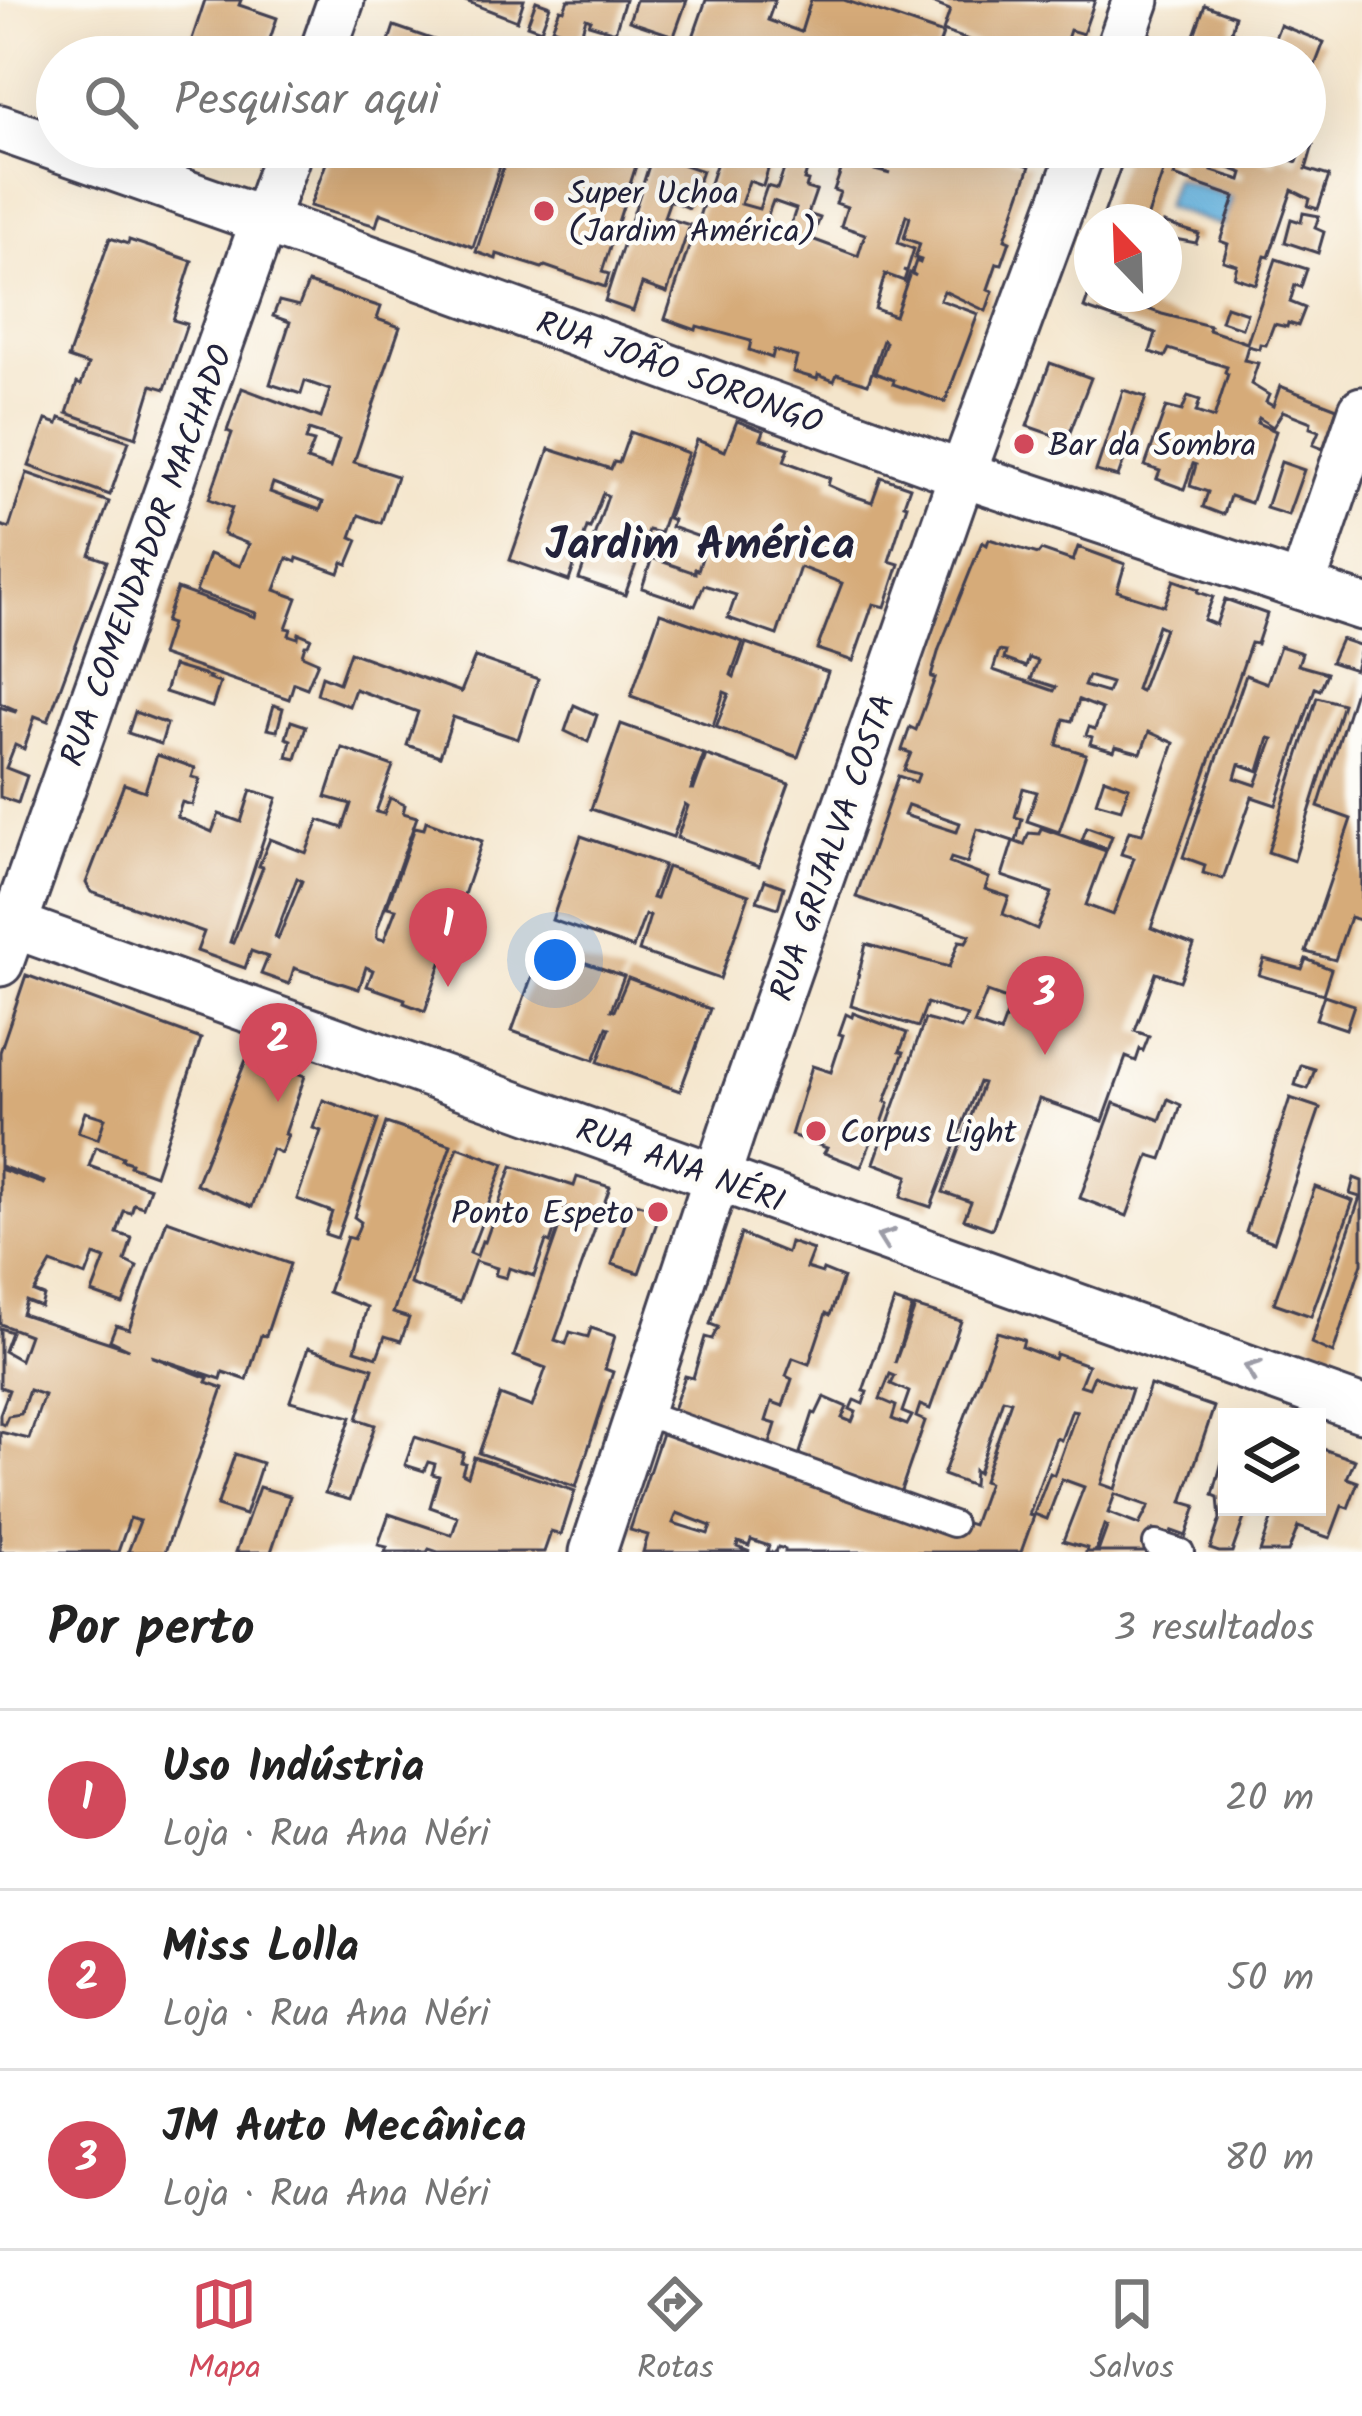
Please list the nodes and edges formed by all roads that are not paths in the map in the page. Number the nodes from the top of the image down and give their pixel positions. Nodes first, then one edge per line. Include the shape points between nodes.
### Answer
1 (341, 0) edge
2 (1136, 0) edge
3 (328, 36) edge
4 (1123, 36) edge
5 (0, 128) edge
6 (36, 141) edge
7 (115, 168) edge
8 (283, 168) edge
9 (1075, 168) edge
10 (264, 220) junction
11 (1362, 410) edge
12 (962, 475) junction
13 (1302, 586) junction
14 (1362, 607) edge
15 (4, 936) edge
16 (716, 1177) junction
17 (1362, 1409) edge
18 (641, 1412) junction
19 (953, 1524) dead end
20 (1156, 1544) dead end
21 (592, 1552) edge
22 (1181, 1552) edge

1 - 3 street
2 - 4 street
5 - 6 street, RUA JOÃO SORONGO
7 - 10 street, RUA JOÃO SORONGO
8 - 10 street, RUA COMENDADOR MACHADO
9 - 12 street, RUA GRIJALVA COSTA
10 - 12 street, RUA JOÃO SORONGO
10 - 15 street, RUA COMENDADOR MACHADO
11 - 13 street
12 - 13 street, RUA JOÃO SORONGO
12 - 16 street, RUA GRIJALVA COSTA
13 - 14 street, RUA JOÃO SORONGO
15 - 16 street, RUA ANA NÉRI
17 -> 16 street, RUA ANA NÉRI
16 - 18 street, RUA GRIJALVA COSTA
18 - 19 lane
18 - 21 street, RUA GRIJALVA COSTA
20 - 22 lane

